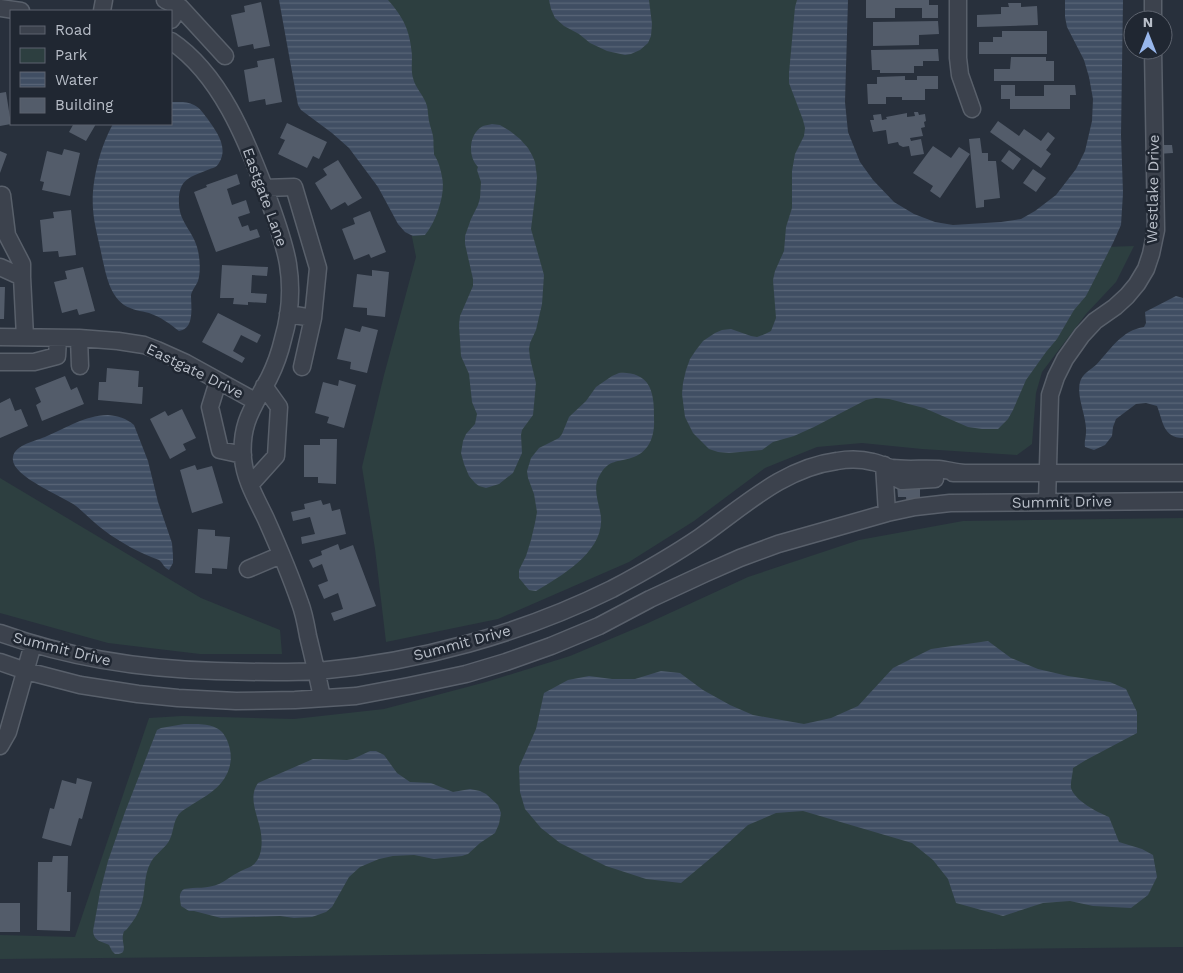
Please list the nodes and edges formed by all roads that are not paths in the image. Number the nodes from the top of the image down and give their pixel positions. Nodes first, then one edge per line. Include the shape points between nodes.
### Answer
1 (165, 0) edge
2 (958, 0) edge
3 (176, 14) edge
4 (172, 42) edge
5 (225, 56) dead end
6 (1154, 60) edge
7 (972, 109) dead end
8 (264, 188) junction
9 (2, 195) dead end
10 (0, 267) edge
11 (22, 278) junction
12 (288, 314) junction
13 (313, 318) junction
14 (0, 337) edge
15 (25, 337) junction
16 (58, 338) junction
17 (79, 338) junction
18 (0, 362) edge
19 (80, 366) dead end
20 (302, 367) dead end
21 (218, 381) junction
22 (264, 386) junction
23 (255, 401) junction
24 (243, 455) junction
25 (884, 465) junction
26 (1048, 473) junction
27 (1183, 474) edge
28 (250, 485) junction
29 (1183, 501) edge
30 (1047, 502) junction
31 (887, 512) junction
32 (280, 555) junction
33 (248, 569) dead end
34 (0, 633) edge
35 (34, 644) junction
36 (0, 662) edge
37 (26, 670) junction
38 (316, 671) junction
39 (322, 698) junction
40 (0, 746) edge

1 - 3 street
2 - 7 street via 960,75
3 - 5 street
4 - 8 street, Eastgate Lane via 205,72 235,118
6 - 26 street, Westlake Drive via 1156,230 1152,254 1137,284 1082,335 1056,377 1050,395
8 - 12 street, Eastgate Lane via 288,264
8 - 13 street via 294,186 318,268
9 - 11 street via 7,235 22,264
10 - 11 street
11 - 15 street
12 - 13 street
12 - 22 street, Eastgate Lane via 276,362
13 - 20 street
14 - 15 street, Eastgate Drive
15 - 16 street, Eastgate Drive
16 - 17 street, Eastgate Drive
16 - 18 street via 57,356 34,362
17 - 19 street
17 - 21 street, Eastgate Drive via 144,345
21 - 23 street, Eastgate Drive
21 - 24 street via 210,407 220,450
22 - 23 street, Eastgate Lane
22 - 28 street via 279,407 276,456
23 - 24 street, Eastgate Drive via 244,430
24 - 28 street, Eastgate Drive
25 - 26 street, Summit Drive via 903,474
25 - 31 street
25 - 38 street, Summit Drive via 856,459 816,465 797,472 771,486 665,559 614,588 524,626 446,650 363,666
26 - 27 street, Summit Drive
26 - 30 street, Westlake Drive
28 - 32 street, Eastgate Drive
29 - 30 street, Summit Drive
30 - 31 street, Summit Drive via 941,504
31 - 39 street, Summit Drive via 740,558 599,626 506,662 409,686 356,696
32 - 33 street
32 - 38 street, Eastgate Drive via 301,604
34 - 35 street, Summit Drive
35 - 37 street
35 - 38 street, Summit Drive via 105,661 152,668
36 - 37 street, Summit Drive
37 - 39 street, Summit Drive via 80,685 178,698 246,701
37 - 40 street via 8,732
38 - 39 street, Eastgate Drive

